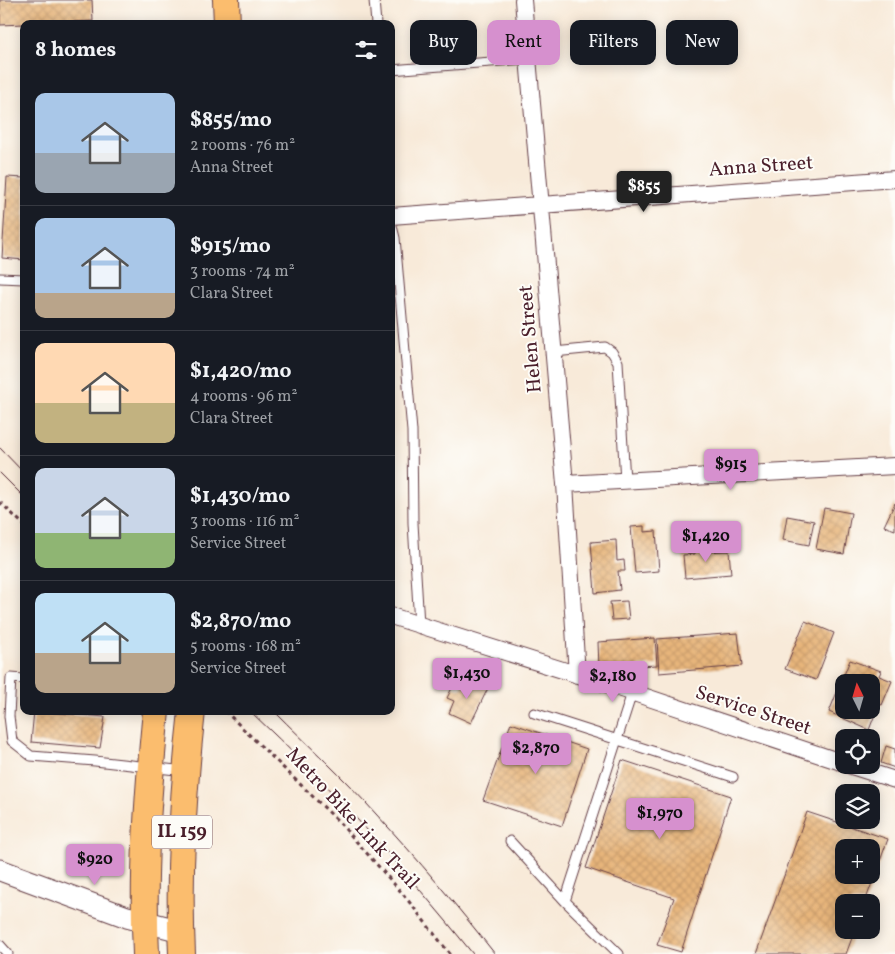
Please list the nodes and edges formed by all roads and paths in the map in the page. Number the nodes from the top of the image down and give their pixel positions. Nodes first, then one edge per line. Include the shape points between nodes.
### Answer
1 (226, 0) edge
2 (374, 0) edge
3 (523, 0) edge
4 (227, 20) edge
5 (376, 20) edge
6 (525, 20) edge
7 (487, 62) edge
8 (529, 65) edge
9 (395, 70) edge
10 (895, 179) edge
11 (541, 205) junction
12 (395, 216) edge
13 (395, 238) edge
14 (0, 278) edge
15 (20, 279) edge
16 (554, 352) junction
17 (895, 466) edge
18 (625, 481) junction
19 (565, 484) junction
20 (0, 502) edge
21 (20, 521) edge
22 (395, 617) edge
23 (419, 625) junction
24 (577, 675) junction
25 (20, 679) edge
26 (632, 693) junction
27 (534, 712) dead end
28 (156, 715) edge
29 (192, 715) edge
30 (229, 715) edge
31 (617, 740) junction
32 (835, 760) edge
33 (151, 768) junction
34 (185, 771) junction
35 (876, 774) edge
36 (733, 777) dead end
37 (895, 780) edge
38 (510, 840) dead end
39 (0, 870) edge
40 (566, 901) junction
41 (144, 922) junction
42 (181, 942) edge
43 (0, 945) edge
44 (8, 954) edge
45 (146, 954) edge
46 (450, 954) edge
47 (619, 954) edge

1 - 4 main road
2 - 5 lane
3 - 6 street, Helen Street
7 - 9 lane
8 - 11 street, Helen Street
10 - 11 street, Anna Street
11 - 12 street, Anna Street
11 - 16 street, Helen Street
13 - 23 lane via 412,430
14 - 15 lane
16 - 18 lane via 605,347 618,362
16 - 19 street, Helen Street
17 - 18 street
18 - 19 street
19 - 24 street, Helen Street
20 - 21 path
22 - 23 street, Service Street
23 - 24 street, Service Street
24 - 26 street, Service Street
25 - 33 lane via 11,678 9,716 12,741 31,756
26 - 31 lane
26 - 32 street, Service Street
27 - 31 lane
28 - 33 main road, IL 159
29 - 34 main road, IL 159
30 - 46 path, Metro Bike Link Trail via 339,822 403,894
31 - 36 lane
31 - 40 lane
33 - 34 lane
33 - 41 main road, IL 159
34 - 42 main road, IL 159
35 - 37 street
38 - 40 lane
39 - 41 street
40 - 47 lane
41 - 42 street
41 - 45 main road, IL 159
43 - 44 lane

